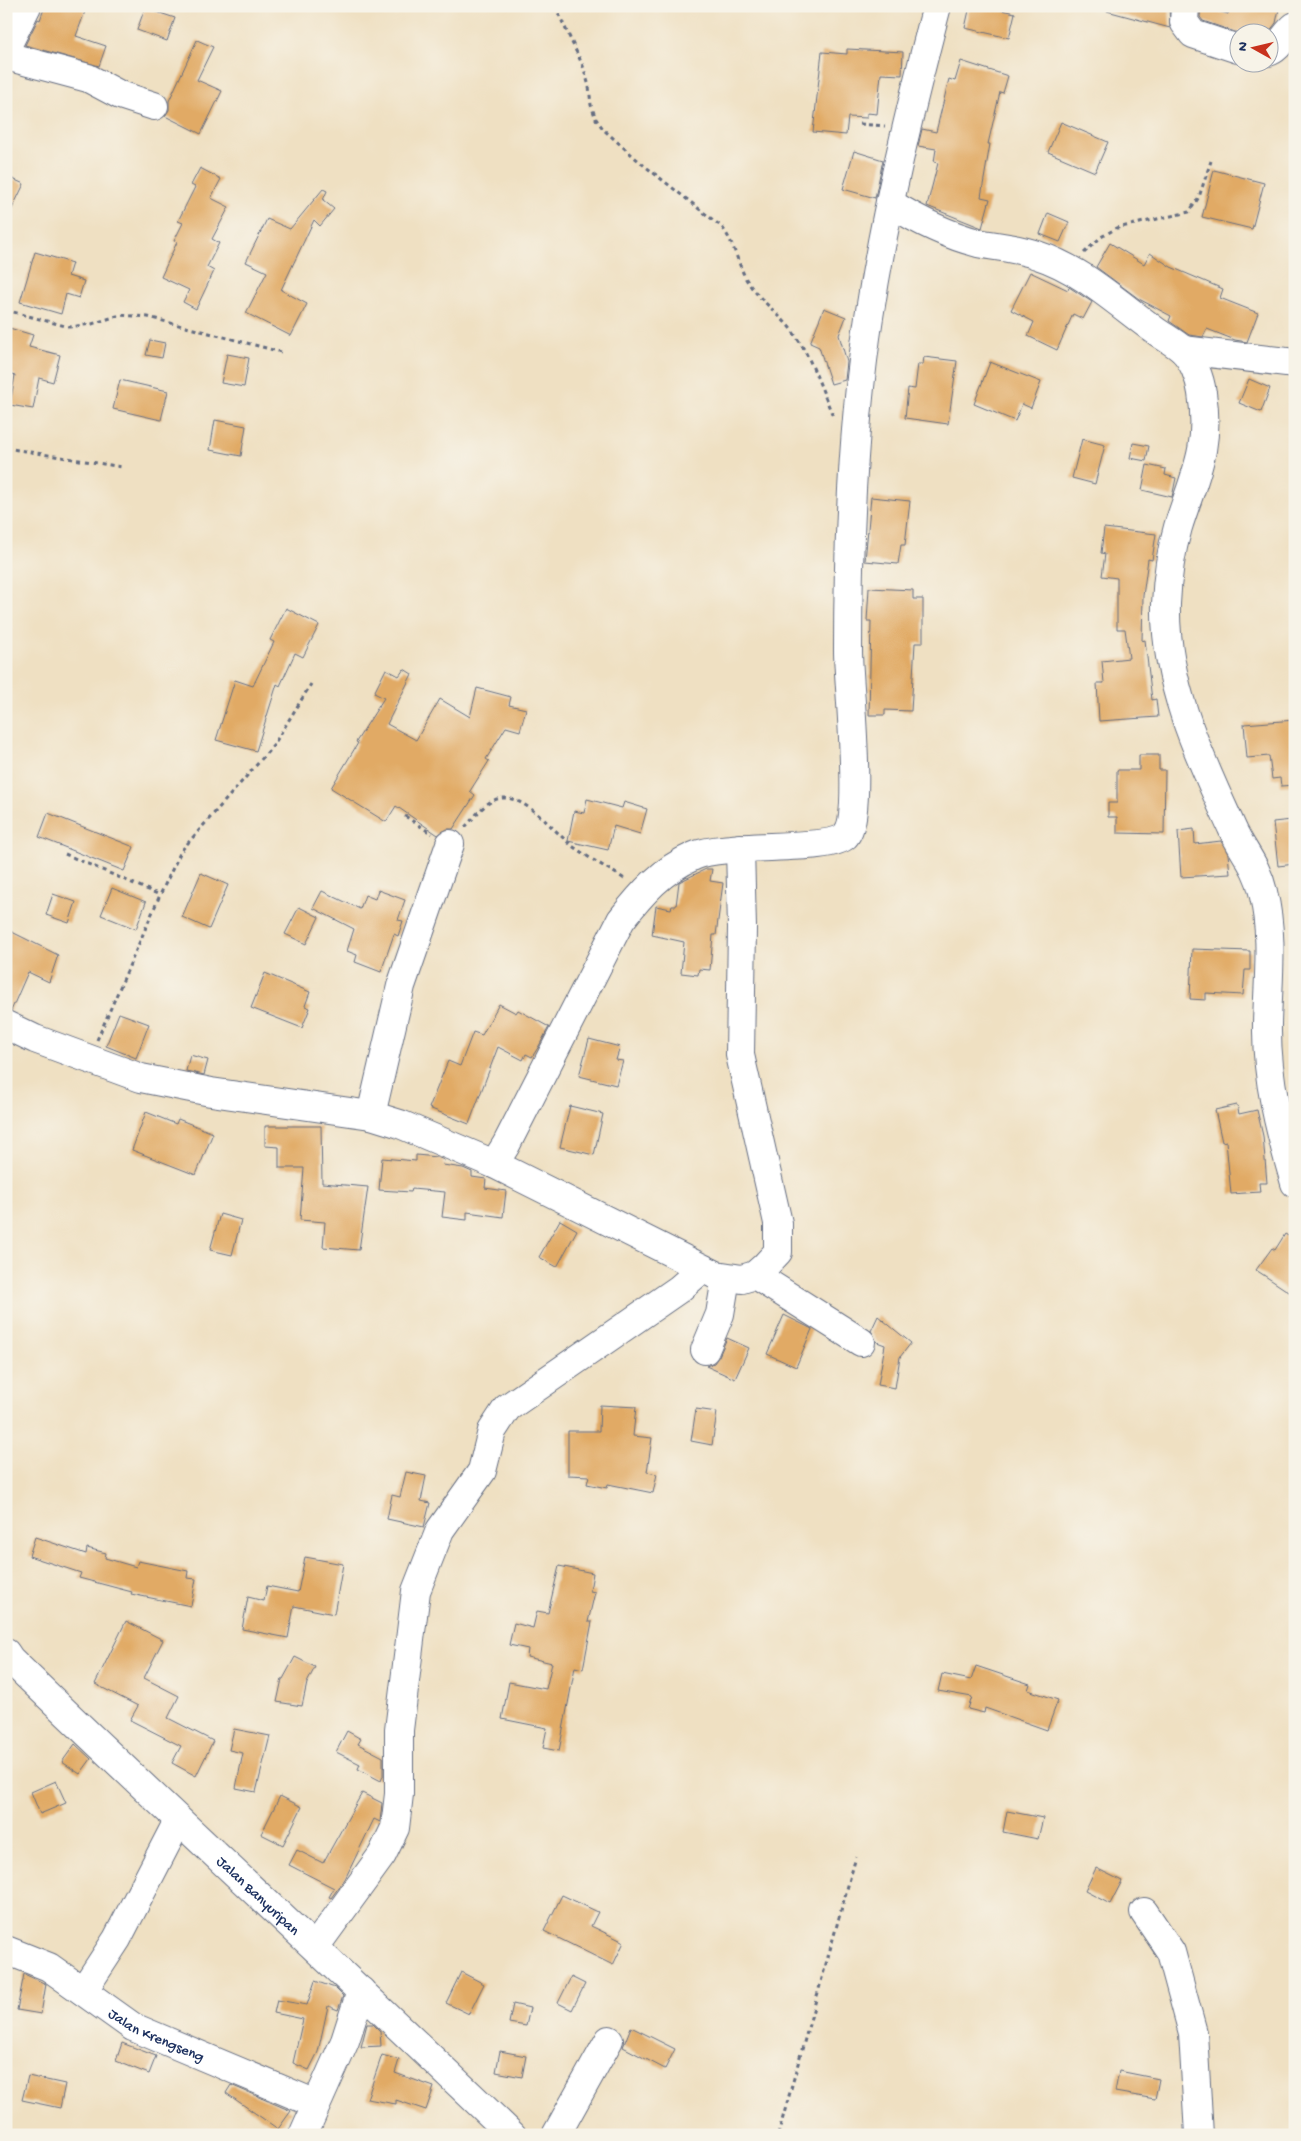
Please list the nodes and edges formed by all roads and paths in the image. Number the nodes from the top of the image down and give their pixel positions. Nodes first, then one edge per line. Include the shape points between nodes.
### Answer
1 (27, 6) edge
2 (555, 6) edge
3 (937, 6) edge
4 (1185, 6) edge
5 (1295, 26) edge
6 (1278, 45) edge
7 (1228, 46) edge
8 (6, 48) edge
9 (6, 56) edge
10 (154, 106) dead end
11 (1211, 161) dead end
12 (890, 203) junction
13 (1067, 269) junction
14 (6, 310) edge
15 (1183, 350) junction
16 (281, 352) dead end
17 (1295, 363) edge
18 (855, 446) junction
19 (6, 448) edge
20 (122, 467) dead end
21 (311, 684) dead end
22 (405, 816) dead end
23 (450, 844) junction
24 (740, 848) junction
25 (65, 854) dead end
26 (653, 882) junction
27 (160, 895) junction
28 (6, 1025) edge
29 (89, 1059) junction
30 (371, 1115) junction
31 (494, 1164) junction
32 (1295, 1184) edge
33 (714, 1273) junction
34 (754, 1275) junction
35 (861, 1342) dead end
36 (705, 1350) dead end
37 (6, 1653) edge
38 (178, 1821) junction
39 (856, 1857) dead end
40 (1144, 1912) dead end
41 (315, 1947) junction
42 (6, 1950) edge
43 (361, 1991) junction
44 (84, 1992) junction
45 (608, 2040) dead end
46 (316, 2104) junction
47 (303, 2135) edge
48 (512, 2135) edge
49 (556, 2135) edge
50 (778, 2135) edge
51 (1199, 2135) edge

1 - 8 street
2 - 18 path via 583,66 596,119 641,163 722,227 732,240 746,279 800,343 813,366 834,420
3 - 12 street via 902,139
4 - 7 street via 1184,22 1193,34
5 - 6 street
9 - 10 street via 88,78 120,95
11 - 13 path via 1199,197 1189,212 1117,228 1101,236
12 - 13 street via 930,225 975,242 1037,255
12 - 18 street via 869,318
13 - 15 street via 1086,278
14 - 16 path via 69,327 120,315 148,317
15 - 17 street
15 - 32 street via 1200,378 1205,435 1171,561 1166,605 1168,645 1191,733 1234,832 1254,863 1263,891 1270,940 1267,1026 1272,1090
18 - 24 street via 849,548 848,655 854,789 849,831 845,837 829,844
19 - 20 path
21 - 27 path via 273,746 182,851
22 - 23 path
23 - 26 path via 486,804 510,799 536,813 572,845
23 - 30 street via 402,986
24 - 26 street via 697,854
24 - 34 street via 740,1054 778,1223 779,1244 774,1258
25 - 27 path
26 - 31 street via 621,920
27 - 29 path
28 - 29 street
29 - 30 street via 150,1080
30 - 31 street
31 - 33 street
33 - 34 street via 742,1279
33 - 36 street via 720,1314
33 - 41 street via 679,1289 507,1408 492,1431 482,1471 440,1530 416,1591 399,1730 396,1828 382,1856
34 - 35 street
37 - 38 street, Jalan Banyuripan
38 - 41 street, Jalan Banyuripan
38 - 44 street via 117,1939
39 - 50 path
40 - 51 street via 1171,1952 1193,2033
41 - 43 street, Jalan Banyuripan
42 - 44 street, Jalan Krengseng via 49,1967
43 - 46 street via 345,2040
43 - 48 street, Jalan Banyuripan
44 - 46 street, Jalan Krengseng via 133,2027
45 - 49 street
46 - 47 street

